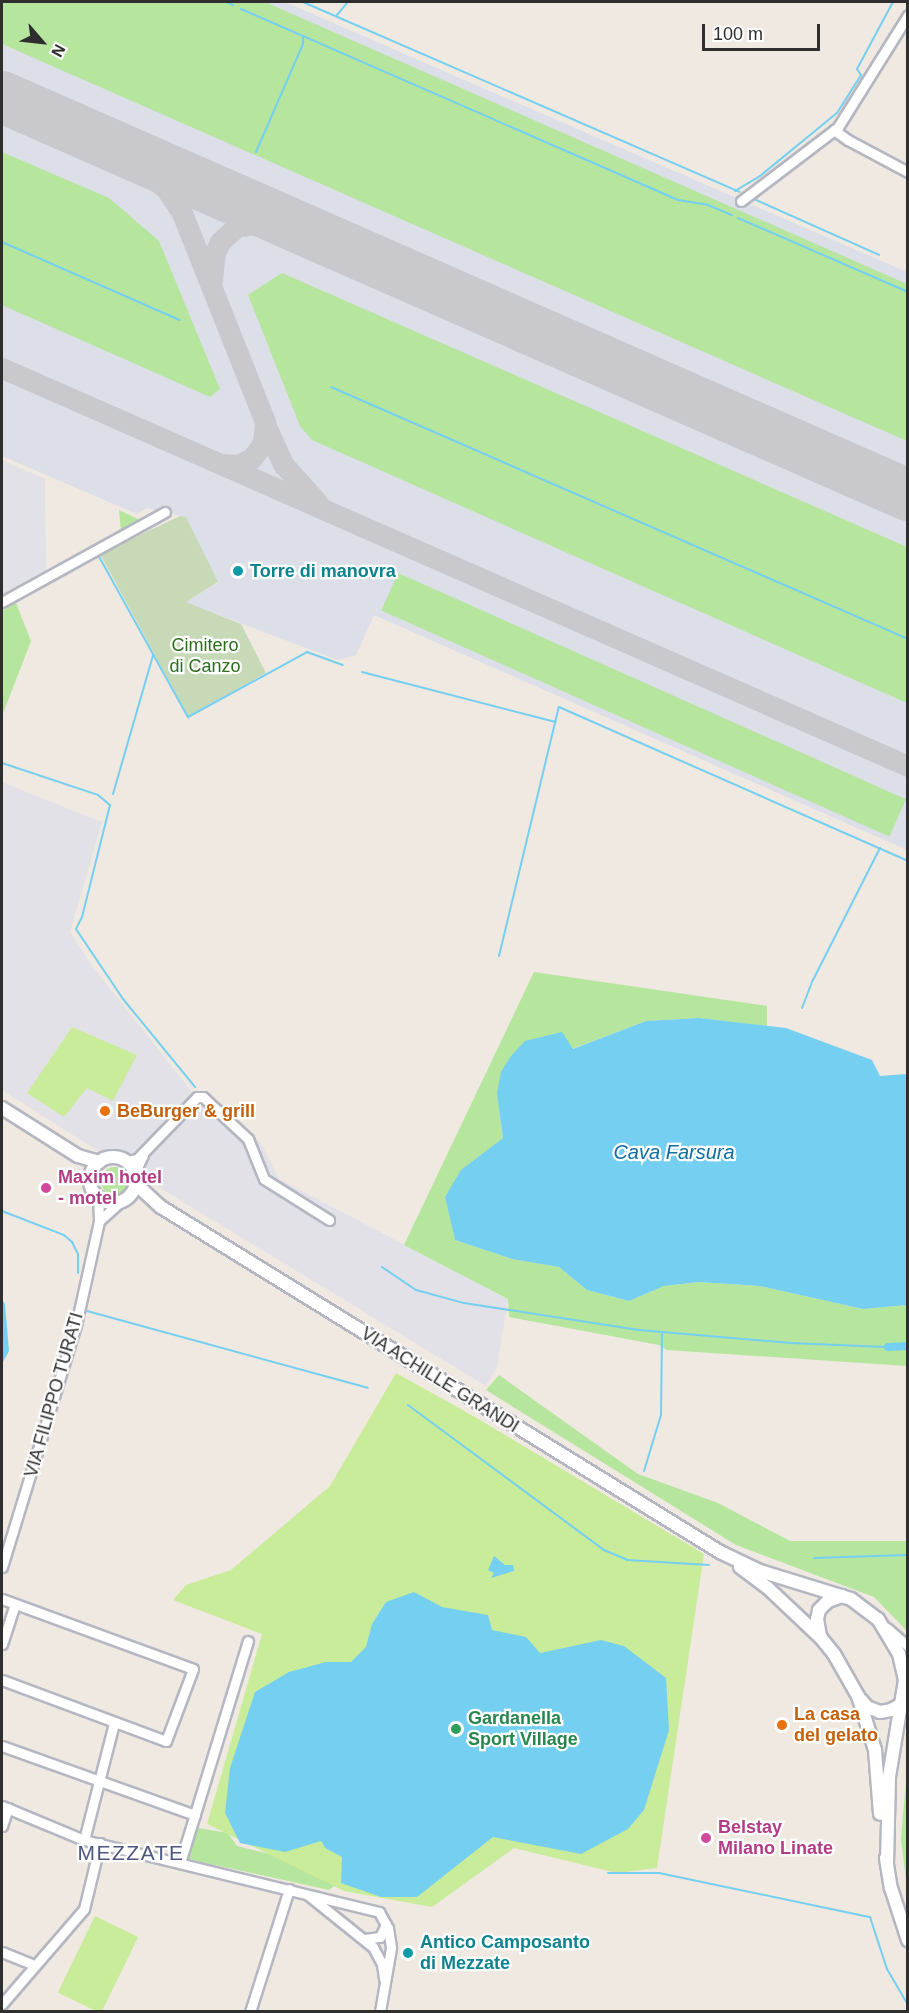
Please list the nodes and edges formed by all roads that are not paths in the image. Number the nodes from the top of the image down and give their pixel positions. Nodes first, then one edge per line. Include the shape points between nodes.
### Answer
1 (908, 15) edge
2 (834, 130) junction
3 (908, 172) edge
4 (741, 201) dead end
5 (165, 512) dead end
6 (2, 602) edge
7 (2, 1108) edge
8 (143, 1154) junction
9 (78, 1156) junction
10 (126, 1161) junction
11 (99, 1162) junction
12 (91, 1173) junction
13 (136, 1178) junction
14 (98, 1198) junction
15 (124, 1200) junction
16 (161, 1207) junction
17 (329, 1220) dead end
18 (99, 1221) junction
19 (5, 1548) edge
20 (720, 1552) junction
21 (2, 1567) edge
22 (843, 1596) junction
23 (2, 1599) edge
24 (15, 1604) junction
25 (878, 1619) junction
26 (821, 1638) junction
27 (248, 1641) dead end
28 (2, 1644) edge
29 (908, 1646) edge
30 (2, 1680) edge
31 (858, 1696) junction
32 (904, 1700) edge
33 (114, 1723) junction
34 (2, 1746) edge
35 (99, 1783) junction
36 (5, 1807) edge
37 (195, 1815) junction
38 (2, 1826) edge
39 (84, 1840) junction
40 (100, 1843) junction
41 (180, 1863) junction
42 (887, 1864) junction
43 (289, 1889) junction
44 (300, 1891) junction
45 (386, 1923) junction
46 (363, 1938) junction
47 (908, 1940) edge
48 (2, 1952) edge
49 (36, 1965) junction
50 (384, 1994) junction
51 (2, 2004) edge
52 (250, 2012) edge
53 (380, 2012) edge

1 - 2 street
2 - 3 street
2 - 4 street
5 - 6 street
7 - 9 main road
8 - 10 street
8 - 13 street
8 - 17 street via 197,1097 204,1097 248,1139 264,1179
9 - 11 main road
9 - 12 main road
10 - 11 main road via 112,1157
10 - 13 main road, VIA ACHILLE GRANDI
11 - 12 main road
12 - 14 main road via 91,1186
13 - 15 main road
13 - 16 main road, VIA ACHILLE GRANDI
14 - 15 main road, VIA ACHILLE GRANDI via 107,1203
14 - 18 street, VIA FILIPPO TURATI
15 - 16 main road, VIA ACHILLE GRANDI
15 - 18 street
16 - 20 main road, VIA ACHILLE GRANDI
18 - 19 street, VIA FILIPPO TURATI via 76,1325
19 - 21 street, VIA FILIPPO TURATI
20 - 22 main road, VIA ACHILLE GRANDI via 760,1571
20 - 26 main road, VIA ACHILLE GRANDI via 768,1588
22 - 25 main road, VIA ACHILLE GRANDI
22 - 26 main road via 828,1600 819,1610 817,1627
23 - 24 street
24 - 28 street
24 - 33 street via 193,1669 166,1741
25 - 29 street
25 - 32 main road, VIA ACHILLE GRANDI via 902,1662
26 - 31 main road, VIA ACHILLE GRANDI
27 - 37 street
30 - 33 street
31 - 32 main road via 867,1707 880,1712 891,1710
31 - 42 main road via 875,1750
32 - 42 main road, VIA ACHILLE GRANDI via 889,1777
33 - 35 street
34 - 35 street
35 - 37 street
35 - 39 street
36 - 38 street
36 - 39 street
37 - 41 street
39 - 40 street
40 - 41 street
40 - 49 street via 84,1909
41 - 43 street
42 - 47 main road
43 - 44 street
43 - 52 street
44 - 45 street via 373,1910
44 - 46 street
45 - 46 street via 378,1939
45 - 50 street via 391,1955
46 - 50 street via 379,1958
48 - 49 street
49 - 51 street
50 - 53 street

